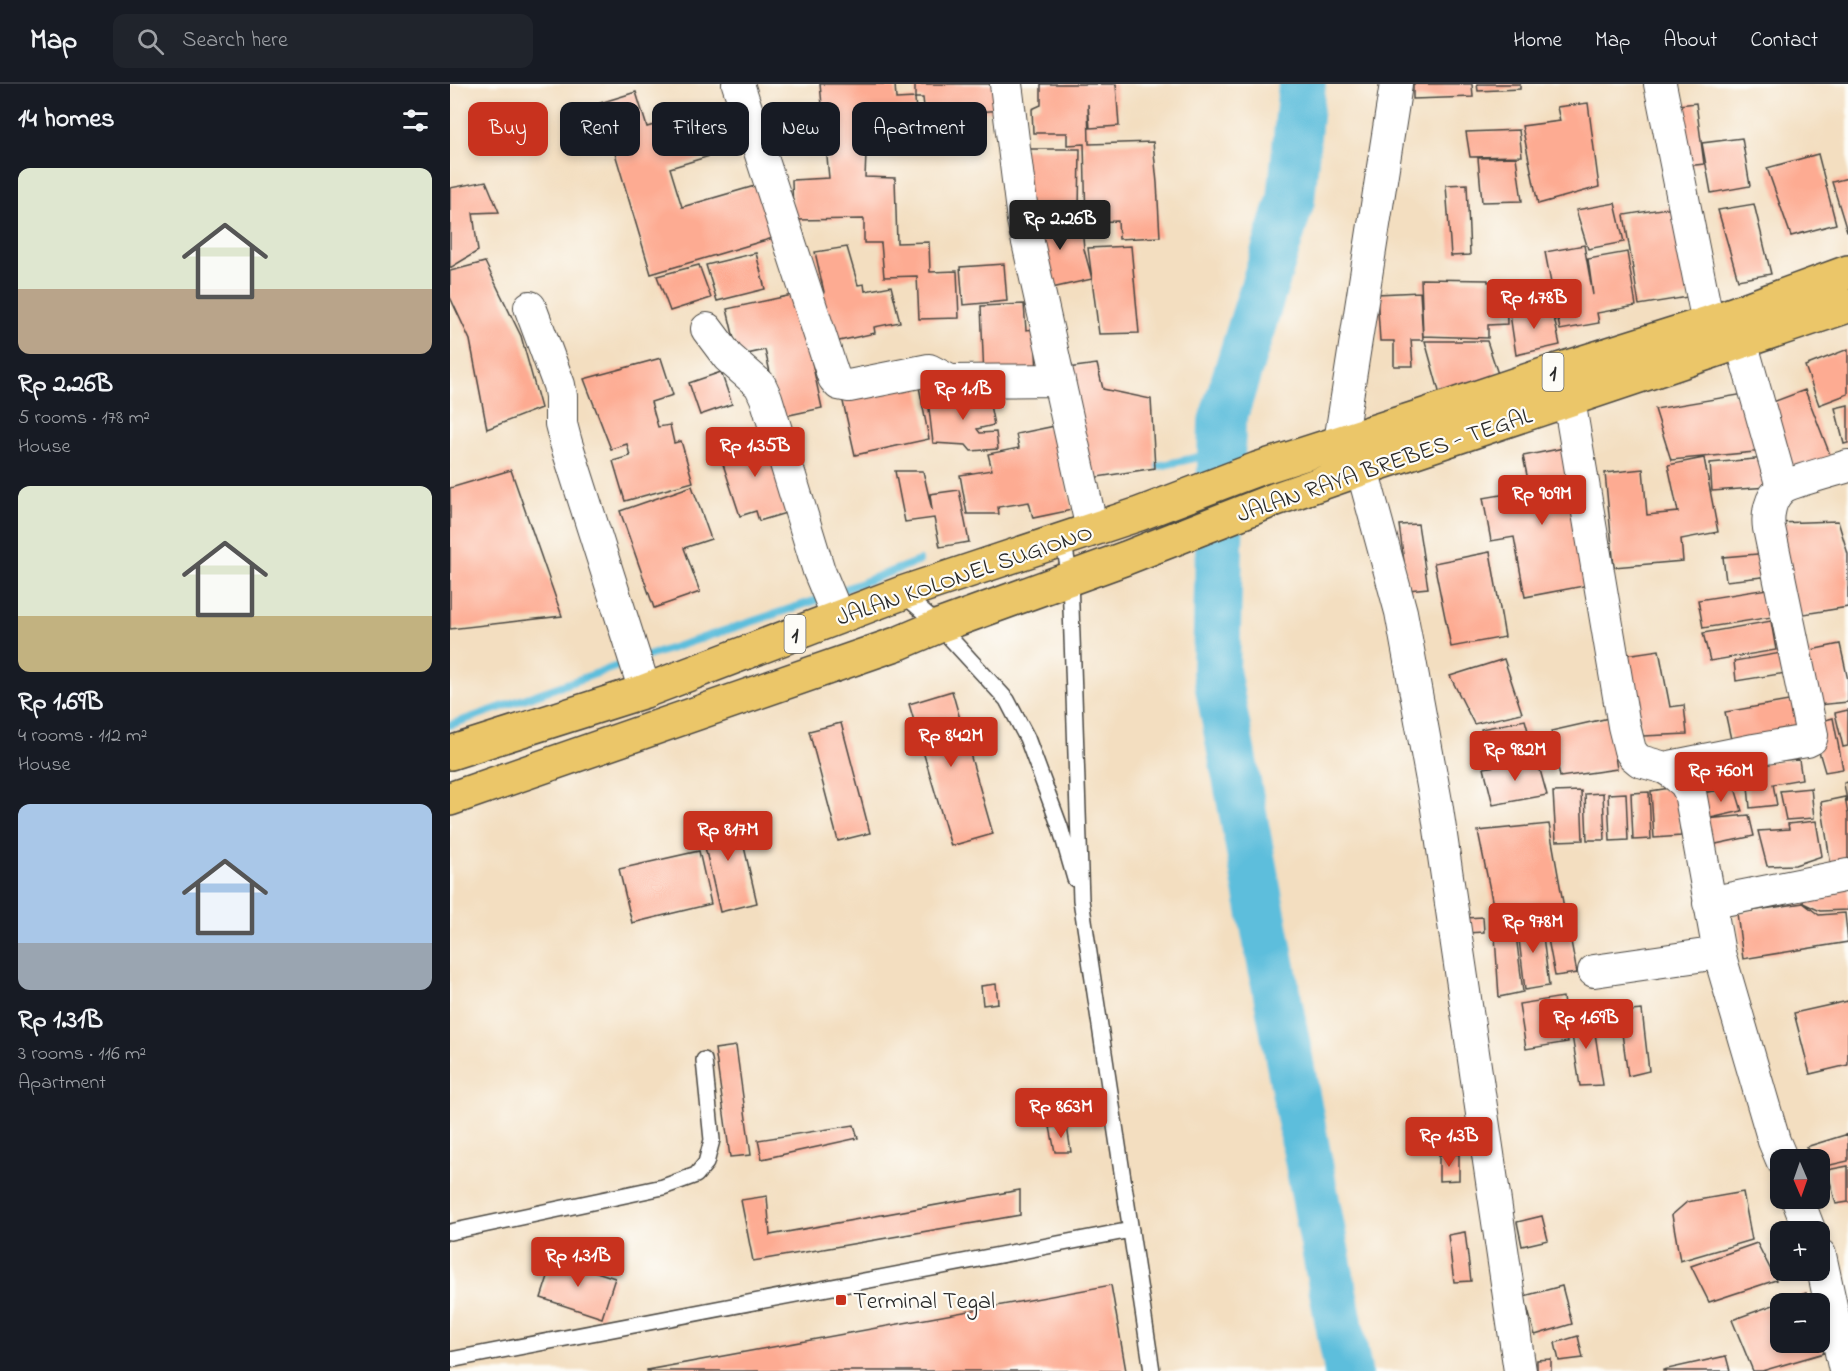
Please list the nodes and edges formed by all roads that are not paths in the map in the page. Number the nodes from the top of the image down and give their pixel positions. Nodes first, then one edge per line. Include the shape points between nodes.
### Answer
1 (738, 84) edge
2 (1006, 84) edge
3 (1396, 84) edge
4 (1660, 84) edge
5 (1848, 272) edge
6 (1848, 306) edge
7 (530, 307) dead end
8 (1708, 323) junction
9 (706, 329) dead end
10 (1741, 341) junction
11 (1059, 380) junction
12 (1569, 400) junction
13 (1340, 442) junction
14 (1848, 466) edge
15 (1362, 469) junction
16 (1782, 487) junction
17 (1139, 514) joint
18 (1078, 533) junction
19 (1126, 558) joint
20 (1070, 578) junction
21 (902, 593) junction
22 (835, 611) junction
23 (939, 626) junction
24 (641, 682) junction
25 (450, 753) edge
26 (1665, 768) junction
27 (450, 799) edge
28 (1848, 874) edge
29 (1081, 900) junction
30 (1709, 903) junction
31 (1719, 953) junction
32 (1594, 971) dead end
33 (704, 1059) dead end
34 (1777, 1149) edge
35 (1131, 1230) junction
36 (450, 1232) edge
37 (1826, 1281) edge
38 (450, 1360) edge
39 (1152, 1371) edge
40 (1520, 1371) edge
41 (1845, 1371) edge

1 - 11 street via 839,384 849,386 928,370 950,381
2 - 11 street via 1023,220
3 - 13 street
4 - 8 street
5 - 8 highway, JALAN RAYA BREBES - TEGAL / 1
6 - 10 highway, JALAN RAYA BREBES - TEGAL / 1
7 - 24 street via 559,385 566,443
8 - 13 highway, JALAN RAYA BREBES - TEGAL / 1
9 - 22 street via 728,357 760,385 766,398
10 - 12 highway, JALAN RAYA BREBES - TEGAL / 1
10 - 16 street
11 - 18 street
12 - 15 highway, JALAN RAYA BREBES - TEGAL / 1
12 - 26 street via 1630,750 1640,761
13 - 17 highway, JALAN RAYA BREBES - TEGAL / 1
14 - 16 street
15 - 19 highway, JALAN RAYA BREBES - TEGAL / 1
15 - 40 street via 1401,612 1436,802
16 - 26 street via 1773,499 1768,528 1811,739
17 - 18 highway, JALAN KOLONEL SUGIONO / 1
18 - 20 lane
18 - 21 highway, JALAN KOLONEL SUGIONO / 1
19 - 20 highway, JALAN KOLONEL SUGIONO / 1
20 - 23 highway, JALAN KOLONEL SUGIONO / 1
20 - 29 lane
21 - 22 highway, JALAN KOLONEL SUGIONO / 1
21 - 23 lane
22 - 24 highway, JALAN KOLONEL SUGIONO / 1
23 - 27 highway, JALAN KOLONEL SUGIONO / 1
23 - 29 lane via 1007,700 1027,738 1060,827
24 - 25 highway, JALAN KOLONEL SUGIONO / 1
26 - 30 street via 1690,792
28 - 30 street
29 - 35 lane
30 - 31 street
31 - 32 street
31 - 34 street
33 - 36 lane via 712,1140 706,1163 696,1175 663,1187
35 - 38 lane
35 - 39 lane
37 - 41 street

